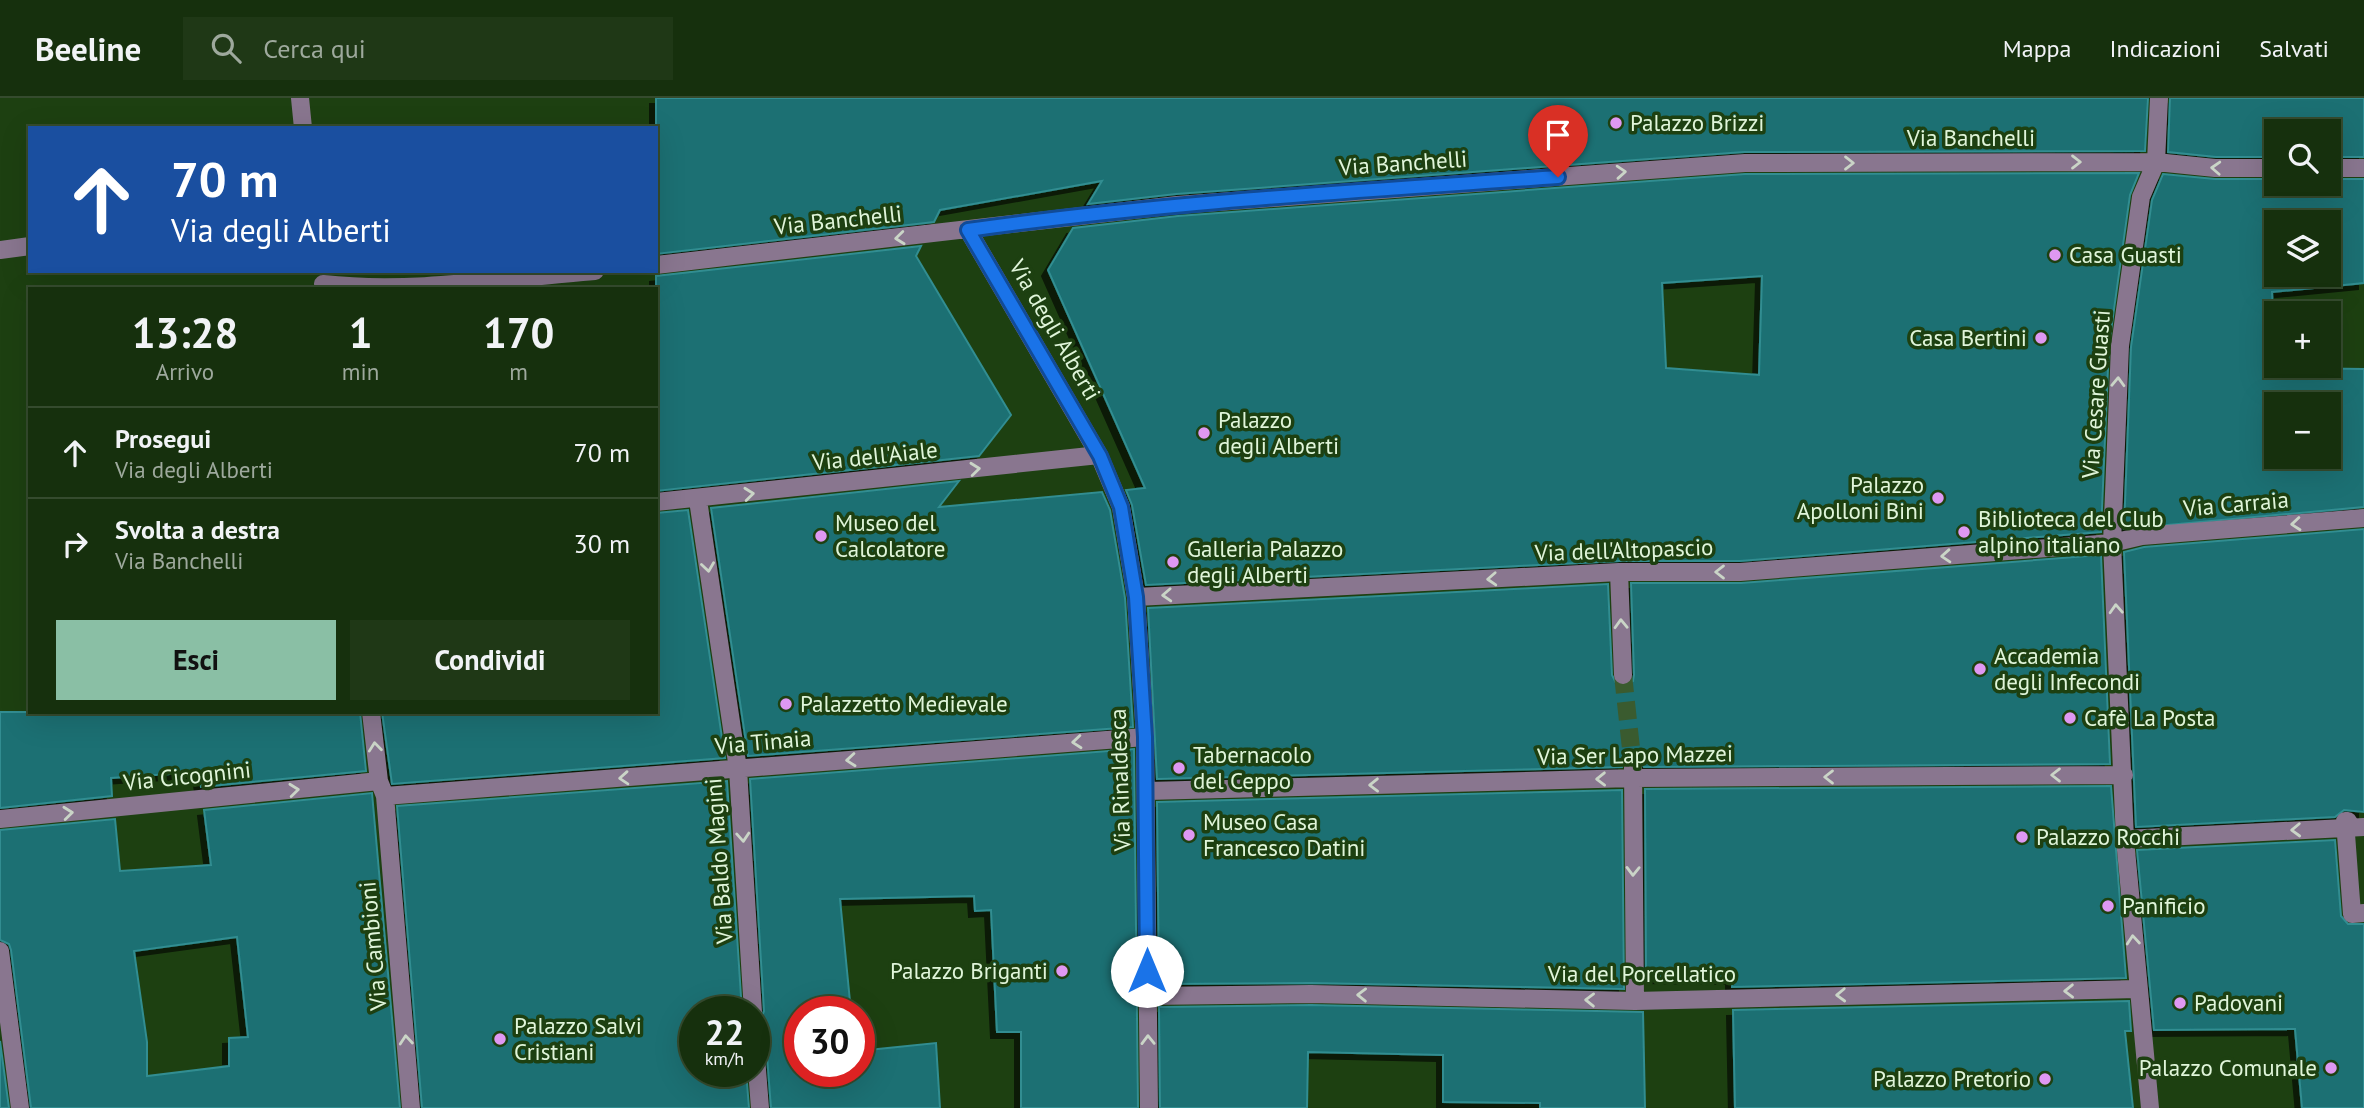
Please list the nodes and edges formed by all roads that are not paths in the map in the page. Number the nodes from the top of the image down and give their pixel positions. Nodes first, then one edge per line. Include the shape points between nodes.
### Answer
1 (300, 98) edge
2 (2159, 98) edge
3 (303, 126) edge
4 (2156, 162) junction
5 (2264, 168) edge
6 (2341, 168) edge
7 (2364, 168) edge
8 (968, 230) junction
9 (28, 246) edge
10 (0, 250) edge
11 (658, 265) edge
12 (571, 273) edge
13 (323, 281) edge
14 (351, 287) edge
15 (351, 287) edge
16 (1100, 456) junction
17 (698, 500) junction
18 (658, 502) edge
19 (2364, 518) edge
20 (2112, 543) junction
21 (1619, 572) junction
22 (1136, 597) junction
23 (1623, 675) tunnel mouth
24 (371, 714) edge
25 (1145, 737) junction
26 (738, 769) junction
27 (1633, 773) junction
28 (2124, 775) junction
29 (382, 789) junction
30 (1147, 791) junction
31 (0, 820) edge
32 (2364, 820) edge
33 (2355, 828) edge
34 (2125, 839) junction
35 (2364, 914) edge
36 (0, 951) edge
37 (2137, 989) junction
38 (752, 996) edge
39 (1147, 996) junction
40 (1635, 1001) junction
41 (758, 1087) edge
42 (20, 1108) edge
43 (411, 1108) edge
44 (760, 1108) edge
45 (1149, 1108) edge
46 (2150, 1108) edge

1 - 3 street
2 - 4 street, Via Cesare Guasti
5 -> 4 street, Via Banchelli
8 -> 4 street, Via Banchelli via 1239,199 1745,163
20 -> 4 street, Via Cesare Guasti via 2120,346 2141,197
6 - 7 street
8 -> 11 street, Via Banchelli
8 - 16 street, Via degli Alberti
9 - 10 street
12 - 14 street
13 - 15 street
17 -> 16 street, Via dell'Aiale
16 - 22 street, Via Rinaldesca via 1121,507
17 - 18 street, Via dell'Aiale
17 -> 26 street, Via Baldo Magini
19 -> 20 street, Via Carraia
20 -> 21 street, Via dell'Altopascio via 1740,572
28 -> 20 street, Via Cesare Guasti
21 -> 22 street, Via dell'Altopascio
23 -> 21 street
22 - 25 street, Via Rinaldesca
29 -> 24 street, Via Cambioni
25 -> 26 street, Via Tinaia
25 - 30 street, Via Rinaldesca
26 -> 29 street, Via Tinaia
26 -> 38 street, Via Baldo Magini
28 -> 27 street, Via Ser Lapo Mazzei
27 -> 30 street, Via Ser Lapo Mazzei
27 -> 40 street
28 - 34 street, Via Cesare Guasti
31 -> 29 street, Via Cicognini
43 -> 29 street, Via Cambioni
30 - 39 street, Via Rinaldesca
32 - 33 street via 2345,821
33 -> 34 street
33 - 35 street via 2352,915
37 -> 34 street, Via Cesare Guasti
36 - 42 street
37 -> 40 street, Via del Porcellatico
37 - 46 street, Via Cesare Guasti
40 -> 39 street, Via del Porcellatico via 1311,994
45 -> 39 street, Via Rinaldesca
41 - 44 street

